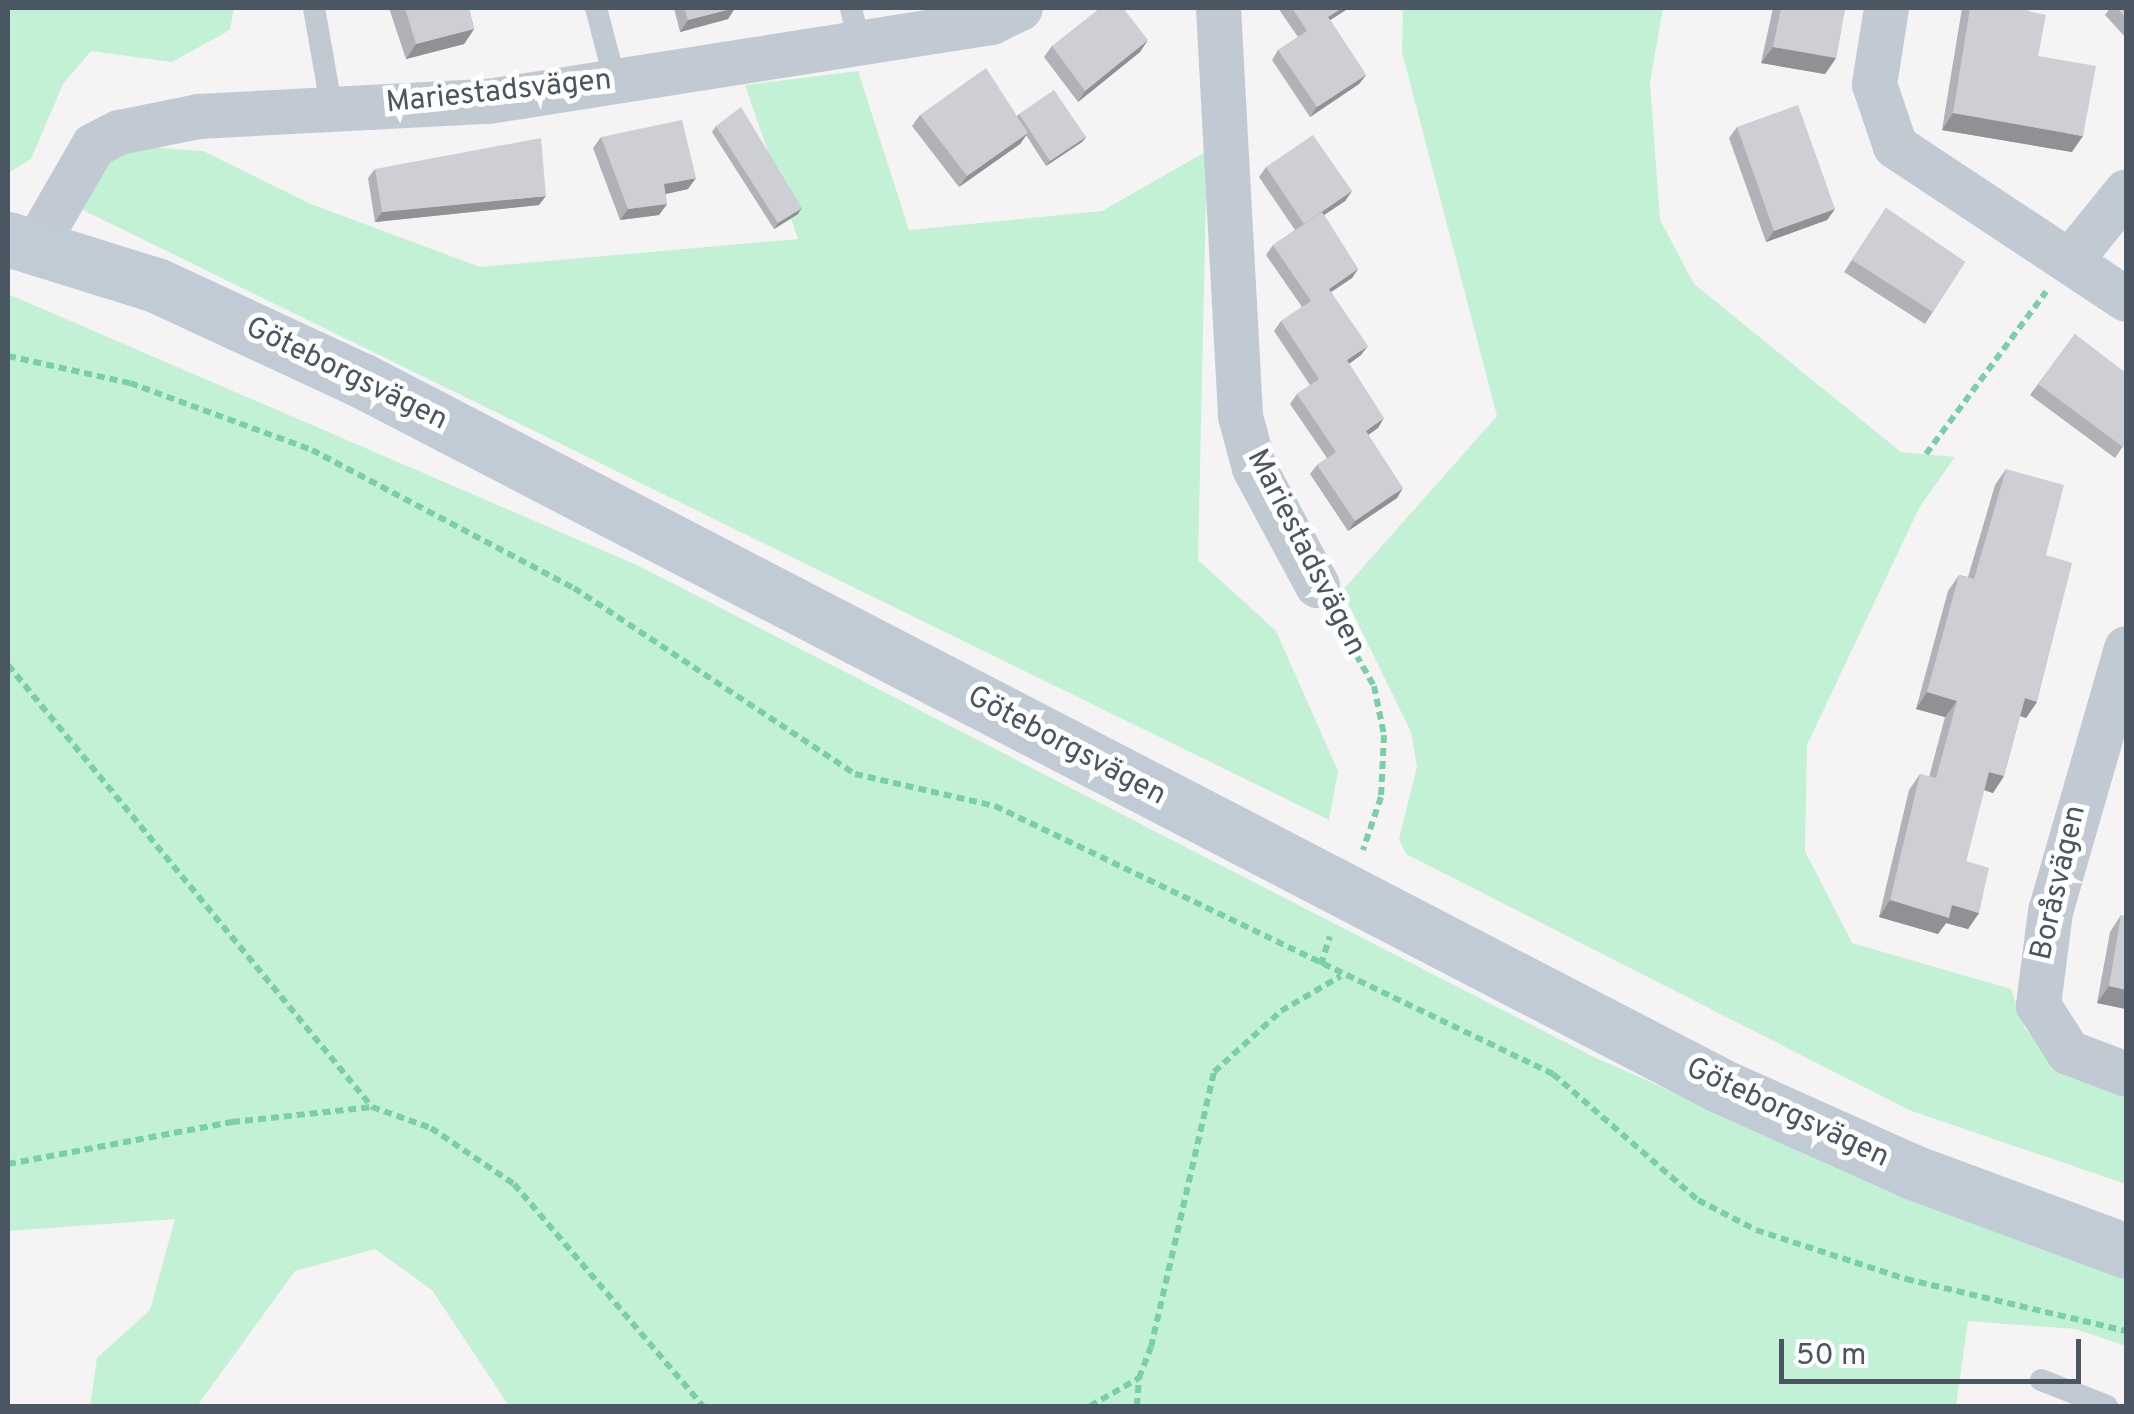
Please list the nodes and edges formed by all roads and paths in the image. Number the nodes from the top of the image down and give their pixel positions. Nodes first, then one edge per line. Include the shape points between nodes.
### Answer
1 (314, 8) edge
2 (596, 8) edge
3 (1020, 8) edge
4 (1218, 8) edge
5 (1886, 8) edge
6 (854, 23) edge
7 (615, 81) junction
8 (332, 110) junction
9 (2126, 191) edge
10 (21, 242) edge
11 (2071, 259) junction
12 (2126, 299) edge
13 (8, 356) edge
14 (1926, 454) dead end
15 (1317, 586) joint
16 (2126, 648) edge
17 (8, 665) edge
18 (1343, 892) junction
19 (1321, 965) junction
20 (1342, 976) junction
21 (2126, 1074) edge
22 (372, 1107) junction
23 (8, 1164) edge
24 (2126, 1250) edge
25 (2126, 1332) edge
26 (1140, 1378) junction
27 (2041, 1380) dead end
28 (703, 1406) edge
29 (1090, 1406) edge
30 (1137, 1406) edge
31 (2106, 1406) edge

1 - 8 lane
2 - 7 lane
3 - 6 street, Mariestadsvägen via 991,22
4 - 15 street, Mariestadsvägen via 1240,416 1254,468
5 - 11 street via 1874,84 1895,146 1948,189
6 - 7 street, Mariestadsvägen
7 - 8 street, Mariestadsvägen
8 - 10 street, Mariestadsvägen via 198,116 120,132 92,145
9 - 11 street
10 - 18 street, Göteborgsvägen via 156,285 362,380
11 - 12 street
11 - 14 path
13 - 19 path via 130,382 312,450 574,588 855,774 996,806
15 - 18 path, Mariestadsvägen via 1374,686 1384,735 1381,797
16 - 21 street, Boråsvägen via 2050,911 2038,1005 2068,1052
17 - 22 path
18 - 19 path, Mariestadsvägen
18 - 24 street, Göteborgsvägen via 1721,1086 1913,1172
19 - 20 path
20 - 25 path via 1553,1074 1698,1200 1756,1230 1906,1279
20 - 26 path via 1281,1011 1214,1072
22 - 23 path via 120,1140
22 - 28 path via 431,1128 514,1184
26 - 29 path
26 - 30 path
27 - 31 lane

